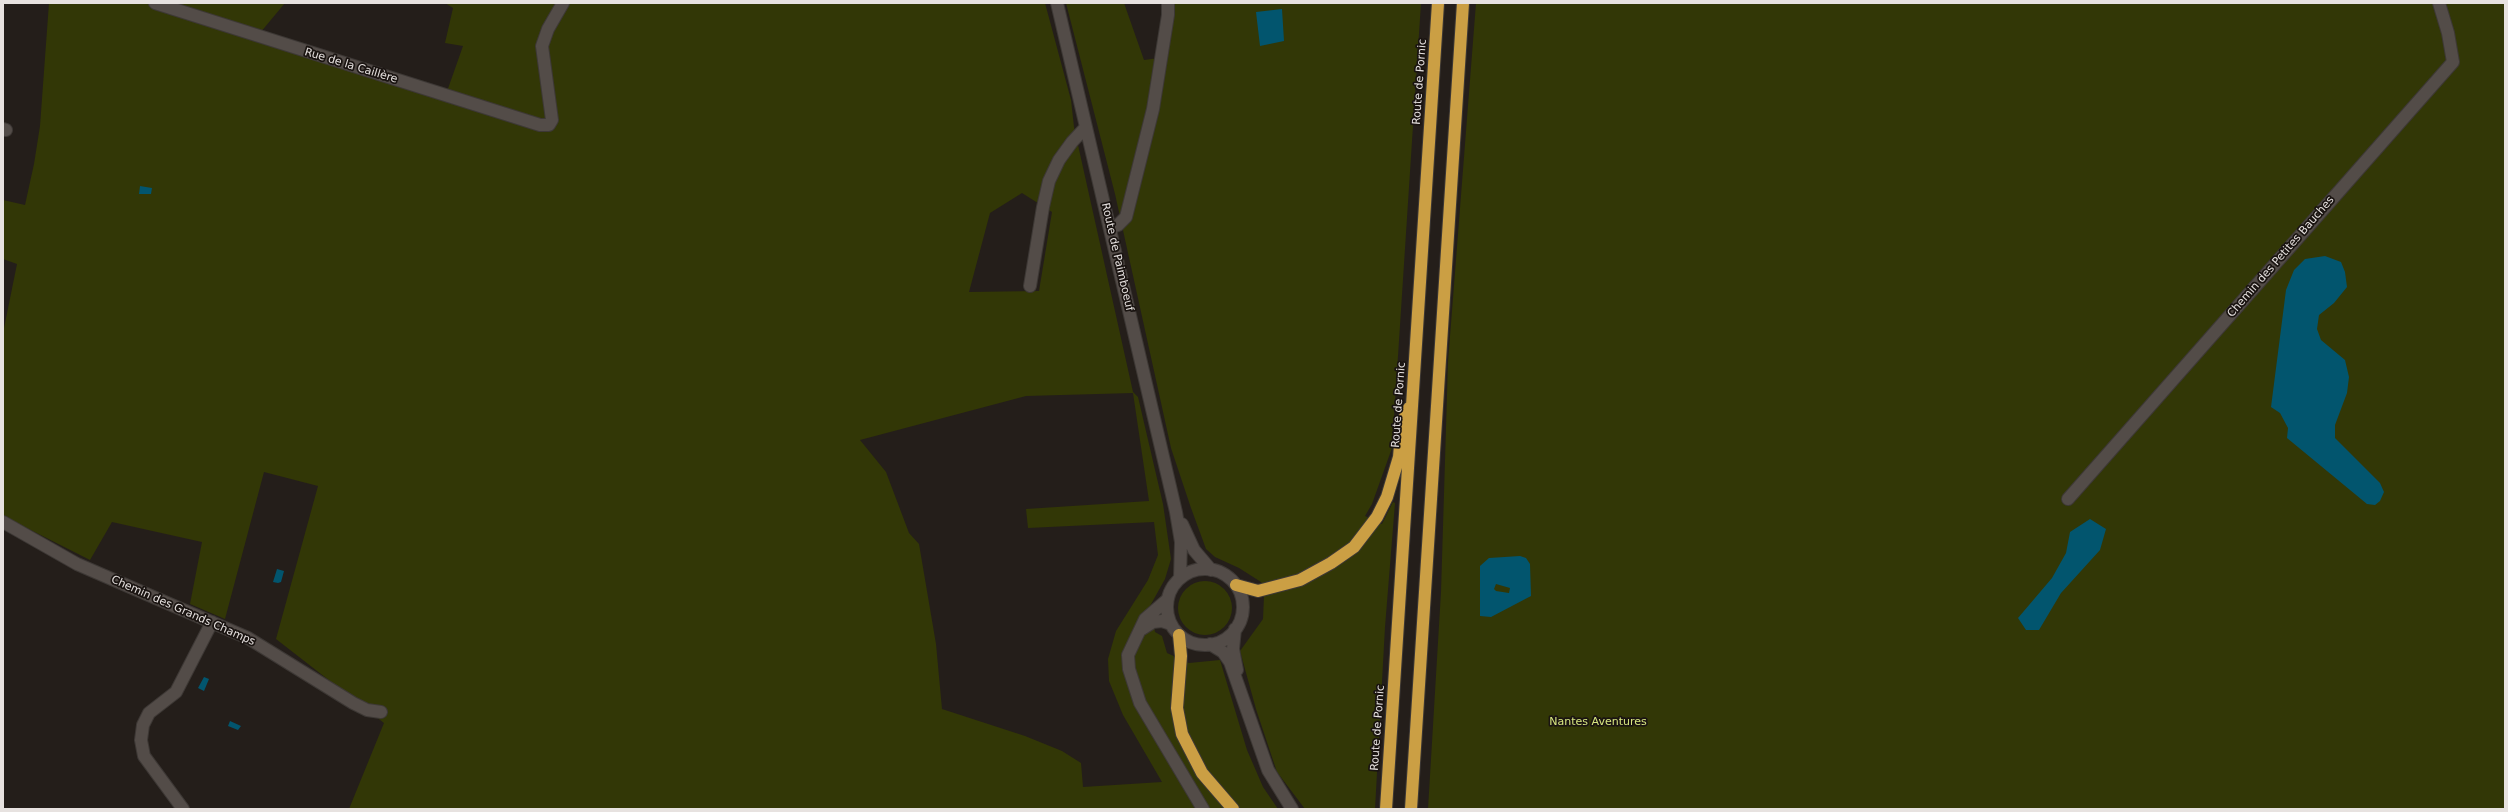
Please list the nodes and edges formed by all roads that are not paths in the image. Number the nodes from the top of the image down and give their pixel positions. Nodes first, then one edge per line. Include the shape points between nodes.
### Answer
1 (155, 3) edge
2 (563, 3) edge
3 (1057, 3) edge
4 (1168, 3) edge
5 (1438, 3) edge
6 (1463, 3) edge
7 (2439, 3) edge
8 (1086, 127) junction
9 (1110, 228) junction
10 (1030, 286) dead end
11 (1412, 401) junction
12 (2068, 499) dead end
13 (1176, 512) junction
14 (3, 522) edge
15 (1211, 570) junction
16 (1180, 578) junction
17 (1236, 586) junction
18 (1168, 599) junction
19 (212, 622) junction
20 (1171, 624) junction
21 (1235, 629) junction
22 (1139, 631) junction
23 (1179, 634) junction
24 (1210, 644) junction
25 (1239, 685) junction
26 (381, 712) dead end
27 (183, 809) edge
28 (1203, 809) edge
29 (1233, 809) edge
30 (1292, 809) edge
31 (1386, 809) edge
32 (1411, 809) edge

1 - 2 street, Rue de la Caillère via 540,125 549,125 552,120 542,46 548,29
3 - 8 street, Route de Paimboeuf
4 - 9 street via 1150,125 1126,217 1118,226
5 - 11 highway, Route de Pornic
6 - 32 highway
7 - 12 street, Chemin des Petites Bauches via 2453,62
8 - 9 street, Route de Paimboeuf
8 - 10 street via 1059,160 1049,181
9 - 13 street, Route de Paimboeuf
11 - 17 highway via 1402,422 1399,457 1387,497 1377,517 1354,547 1300,580 1258,591
11 - 31 highway, Route de Pornic
13 - 15 street, Route de Paimboeuf via 1194,550
13 - 16 street, Route de Paimboeuf via 1181,542
14 - 19 street, Chemin des Grands Champs via 77,564
15 - 16 street via 1195,570
15 - 17 street via 1225,575
16 - 18 street
17 - 21 street via 1242,609
18 - 20 street via 1167,610
18 - 22 street via 1145,619
19 - 26 street, Chemin des Grands Champs via 248,638 353,703 367,710
19 - 27 street via 176,692 149,713 143,725 141,740 144,756
20 - 22 street via 1153,622
20 - 23 street
21 - 24 street via 1224,639
21 - 25 street via 1234,649
22 - 28 street via 1128,656 1131,682 1140,703
23 - 24 street via 1194,643
23 - 29 highway via 1181,656 1177,708 1182,734 1202,773
24 - 25 street via 1223,652
25 - 30 street via 1268,770

